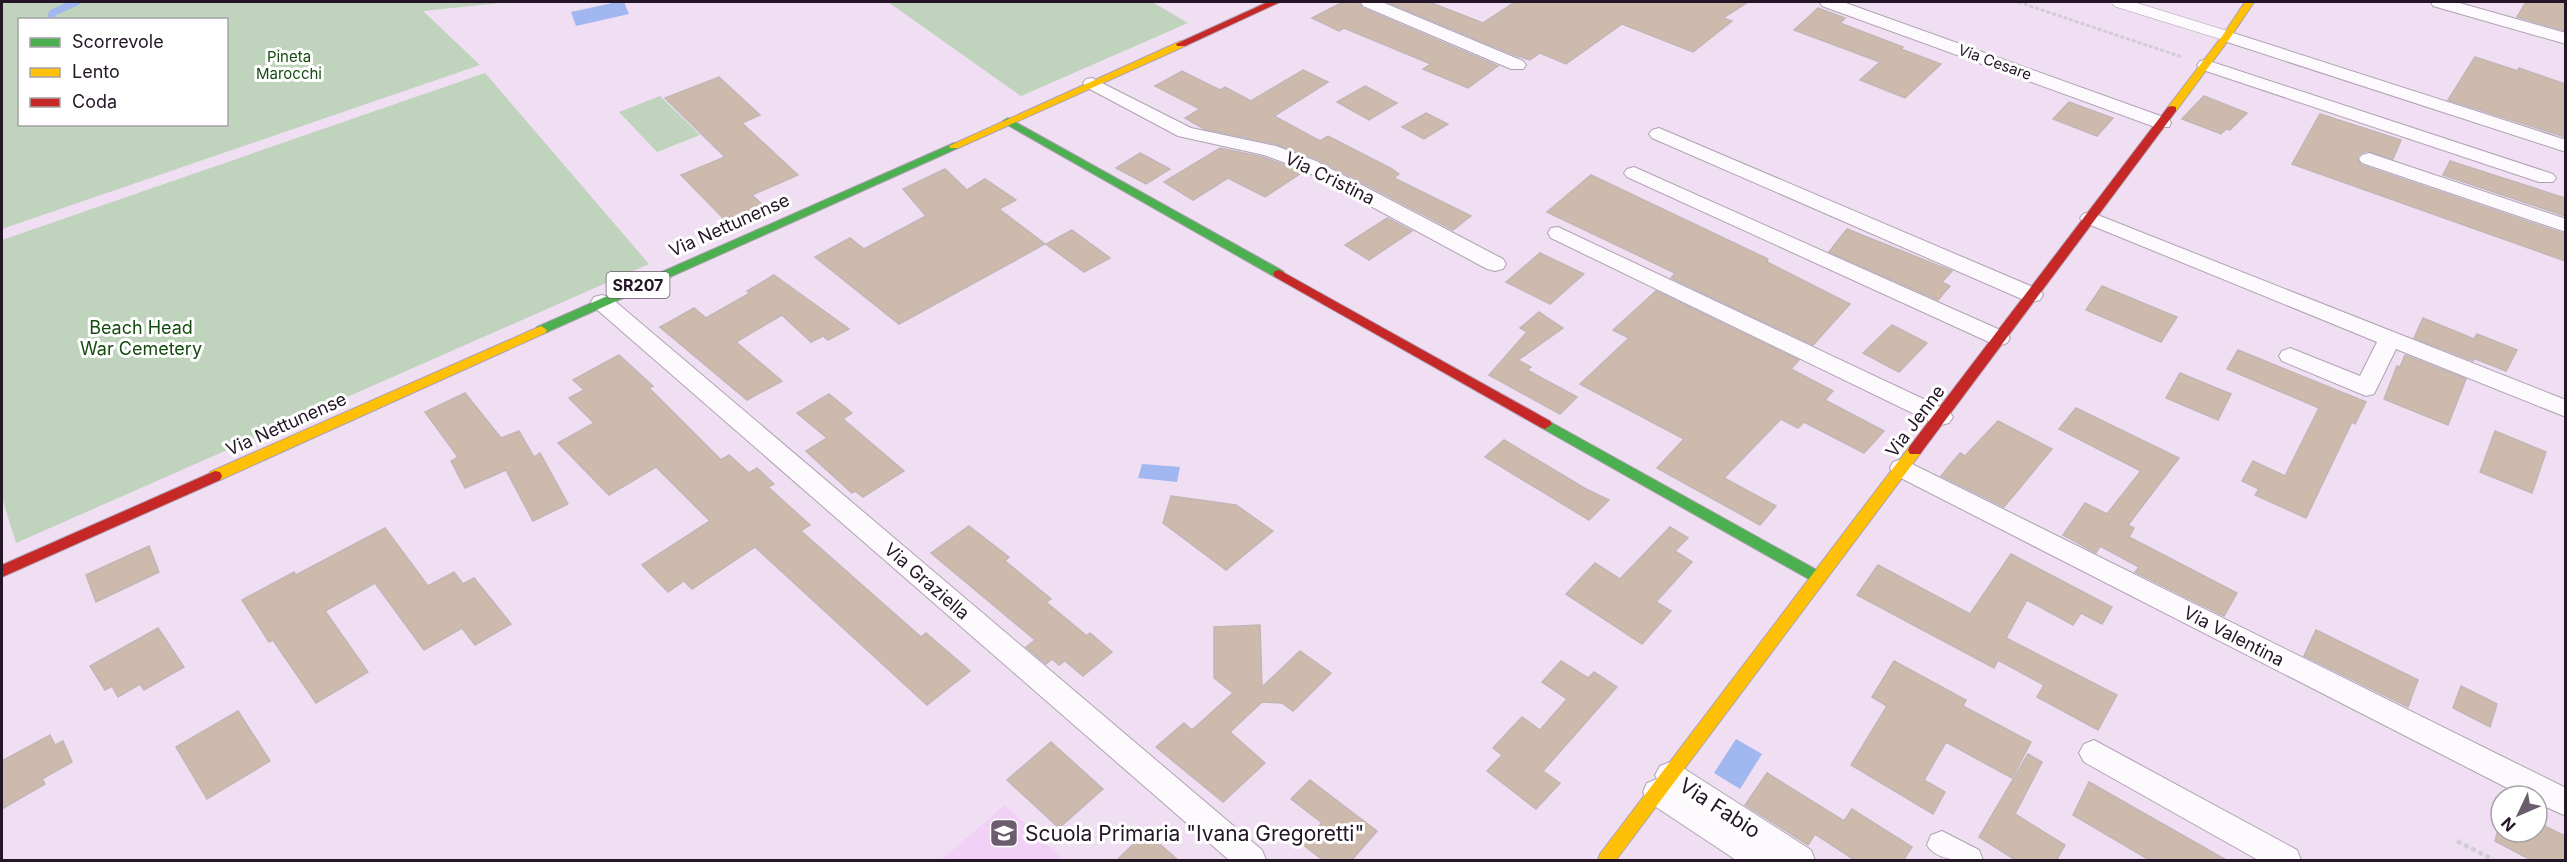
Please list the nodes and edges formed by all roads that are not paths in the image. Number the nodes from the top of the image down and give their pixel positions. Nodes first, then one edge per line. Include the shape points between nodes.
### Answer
1 (1275, 2) edge
2 (1369, 2) edge
3 (1828, 2) edge
4 (2117, 2) edge
5 (2249, 2) edge
6 (2439, 2) edge
7 (2227, 36) junction
8 (2565, 39) edge
9 (1517, 65) dead end
10 (2206, 65) junction
11 (1092, 83) junction
12 (1008, 121) junction
13 (2162, 123) junction
14 (1659, 134) dead end
15 (2565, 146) edge
16 (2369, 159) dead end
17 (1634, 173) dead end
18 (2546, 178) dead end
19 (2090, 218) junction
20 (2565, 226) edge
21 (1558, 233) dead end
22 (1495, 264) dead end
23 (2032, 295) junction
24 (602, 302) junction
25 (1999, 338) junction
26 (2389, 339) junction
27 (2290, 356) dead end
28 (2565, 409) edge
29 (1941, 417) junction
30 (1902, 468) junction
31 (2, 571) edge
32 (1819, 579) junction
33 (2094, 753) dead end
34 (1664, 784) junction
35 (2565, 803) edge
36 (1942, 845) dead end
37 (1251, 861) edge
38 (1606, 861) edge
39 (1761, 861) edge
40 (1800, 861) edge
41 (1968, 861) edge
42 (2286, 861) edge

1 - 11 street, Via Nettunense / SR207
2 - 9 street
3 - 13 street, Via Cesare
4 - 7 lane
5 - 7 street, Via Jenne
6 - 8 street
7 - 10 street, Via Jenne
7 - 15 street
10 - 13 street, Via Jenne
10 - 18 street
11 - 12 street, Via Nettunense / SR207
11 - 22 street, Via Cristina via 1185,132 1269,150 1309,165
12 - 24 street, Via Nettunense / SR207
12 - 32 street
13 - 19 street, Via Jenne
14 - 23 street
16 - 20 street
17 - 25 street
19 - 23 street, Via Jenne
19 - 26 street
21 - 29 street
23 - 25 street, Via Jenne
24 - 31 street, Via Nettunense / SR207
24 - 37 street, Via Graziella
25 - 29 street, Via Jenne
26 - 27 street via 2366,388
26 - 28 street
29 - 30 street, Via Jenne
30 - 32 street, Via Jenne
30 - 35 street, Via Valentina
32 - 34 street, Via Jenne
33 - 42 street
34 - 38 street, Via Jenne
34 - 39 street
34 - 40 street, Via Fabio
36 - 41 street

